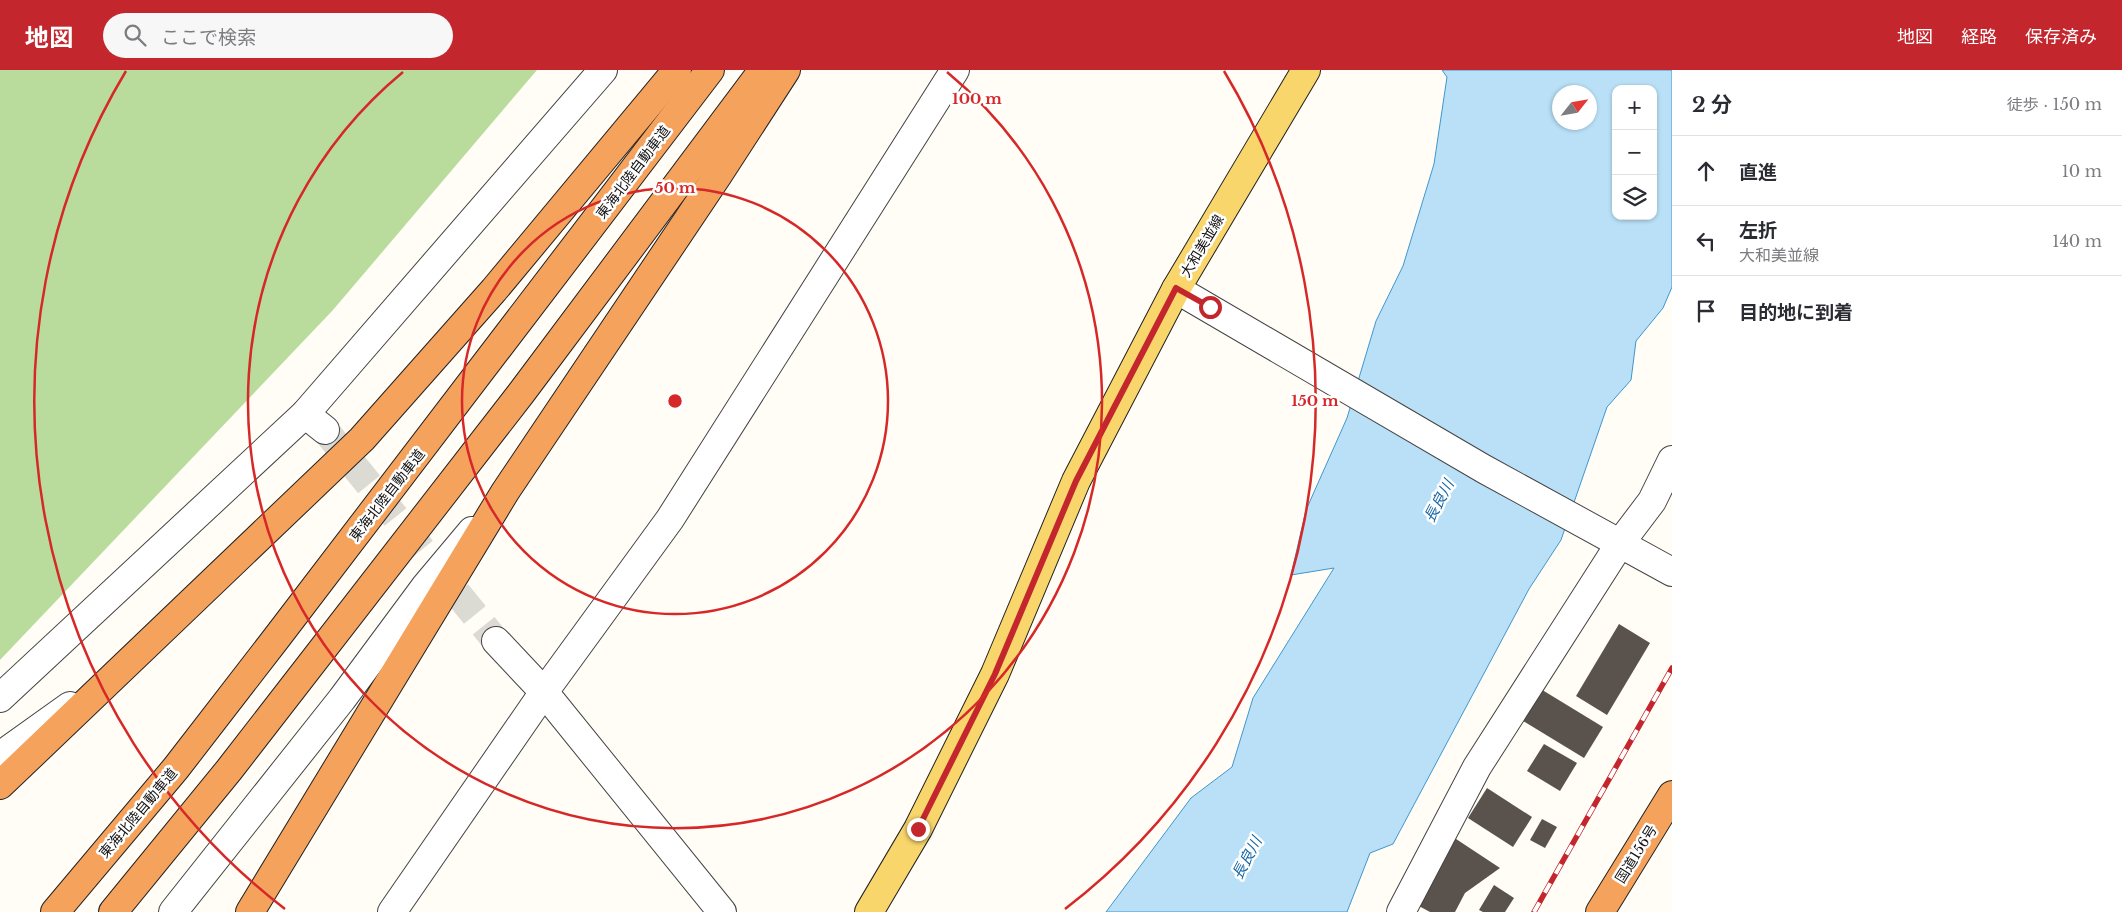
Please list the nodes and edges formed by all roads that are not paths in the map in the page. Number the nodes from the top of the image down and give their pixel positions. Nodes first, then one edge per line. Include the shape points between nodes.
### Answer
1 (603, 70) edge
2 (677, 70) edge
3 (710, 70) edge
4 (763, 70) edge
5 (786, 70) edge
6 (955, 70) edge
7 (1306, 70) edge
8 (1176, 288) junction
9 (1672, 460) edge
10 (506, 492) junction
11 (1621, 542) junction
12 (1672, 572) edge
13 (496, 641) tunnel mouth
14 (125, 666) junction
15 (544, 692) junction
16 (0, 698) edge
17 (0, 756) edge
18 (0, 785) edge
19 (1672, 795) edge
20 (55, 912) edge
21 (113, 912) edge
22 (173, 912) edge
23 (250, 912) edge
24 (392, 912) edge
25 (722, 912) edge
26 (869, 912) edge
27 (1401, 912) edge
28 (1600, 912) edge

1 - 16 street via 315,422
2 - 14 highway via 494,290 362,439
3 - 20 highway, 東海北陸自動車道 via 176,768
4 - 21 highway via 522,392 229,770
5 - 10 highway
6 - 15 street via 670,519
7 - 8 main road, 大和美並線
8 - 11 street via 1484,469
8 - 26 main road, 大和美並線 via 1076,481 995,674 918,829
9 - 11 street via 1652,501
10 - 22 street via 424,587 342,699
10 - 23 highway
11 - 12 street
11 - 27 street via 1477,768
13 - 15 street
14 - 17 street
14 - 18 highway
15 - 24 street
15 - 25 street
19 - 28 highway, 国道156号

